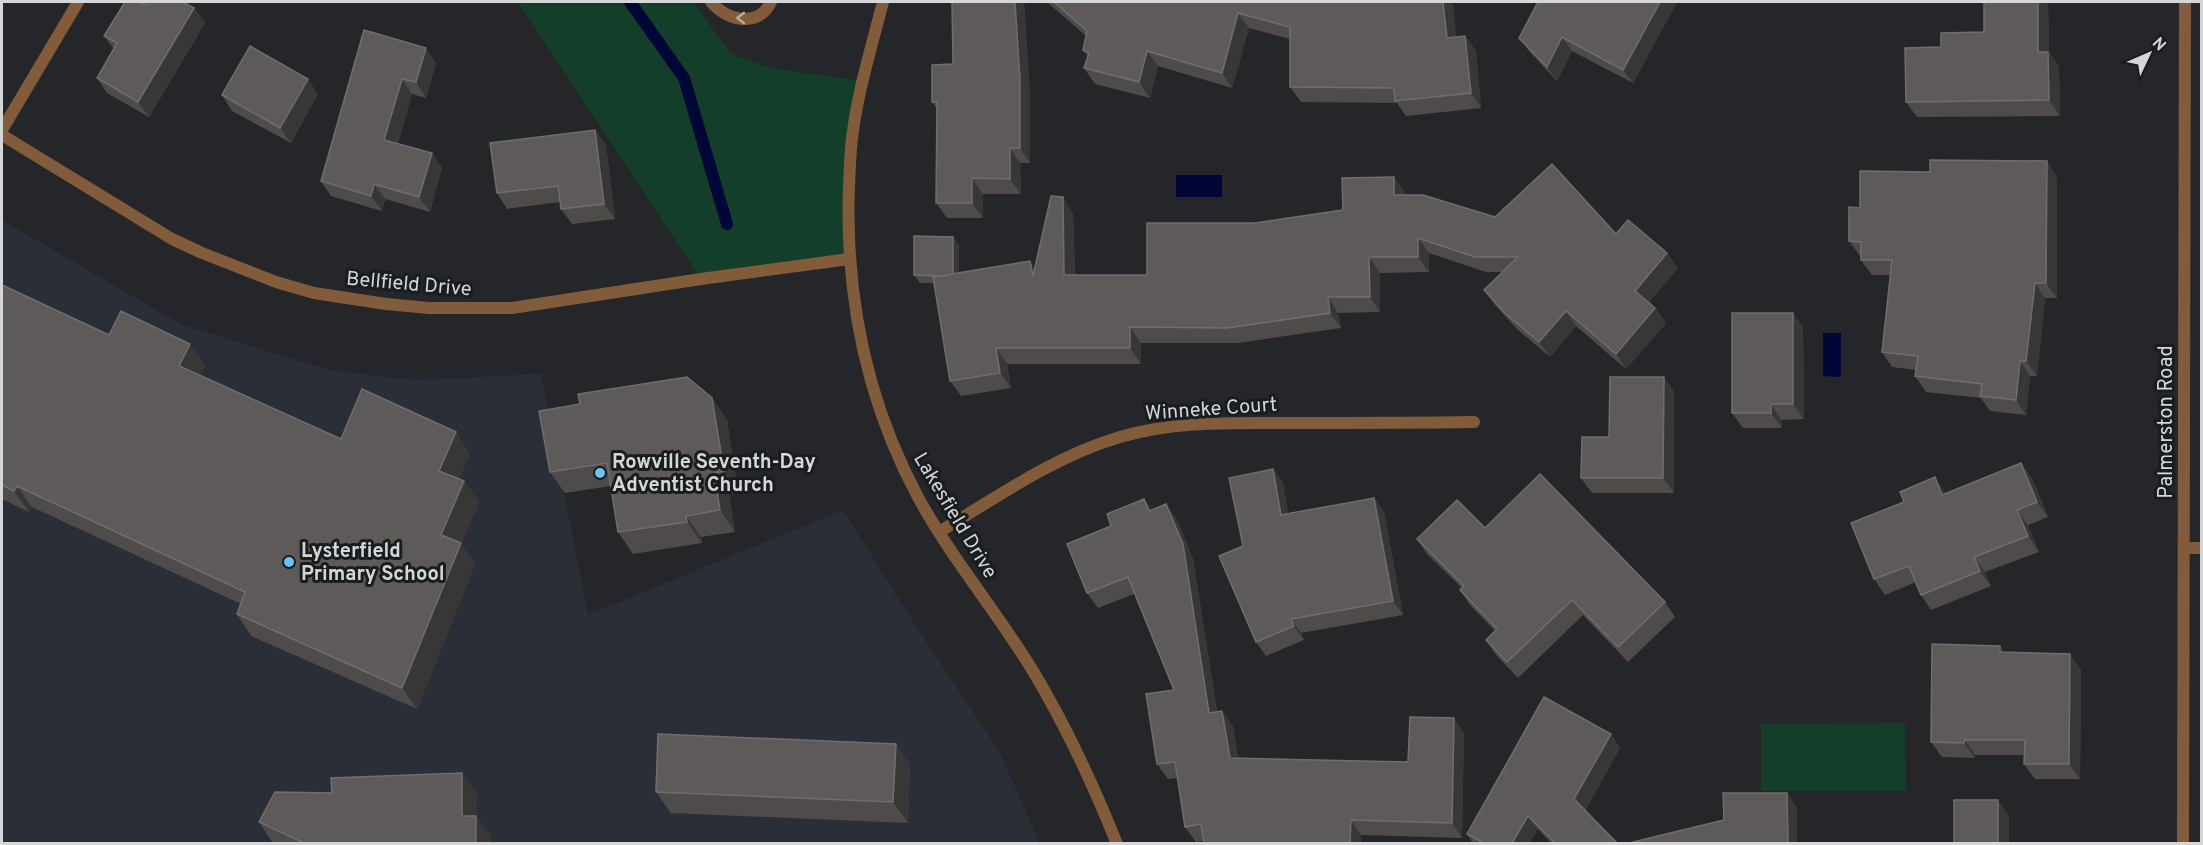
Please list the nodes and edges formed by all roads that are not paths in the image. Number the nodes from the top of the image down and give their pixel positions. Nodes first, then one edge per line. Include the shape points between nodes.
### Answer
1 (78, 2) edge
2 (711, 2) edge
3 (771, 2) edge
4 (883, 2) edge
5 (2185, 2) edge
6 (2, 130) edge
7 (2, 135) edge
8 (849, 259) junction
9 (1474, 422) dead end
10 (939, 532) junction
11 (2184, 548) junction
12 (2202, 548) edge
13 (1117, 843) edge
14 (2183, 843) edge

1 - 6 street
3 -> 2 street via 762,12 744,20 730,18
4 - 8 street, Lakesfield Drive via 852,134
5 - 11 street, Palmerston Road
7 - 8 street, Bellfield Drive via 172,239 202,253 295,288 375,302 429,308 512,308
8 - 10 street, Lakesfield Drive via 868,373 890,439
9 - 10 street, Winneke Court via 1231,423 1151,429 1102,443 1052,465
10 - 13 street, Lakesfield Drive via 1033,671 1096,792
11 - 12 street
11 - 14 street, Palmerston Road

